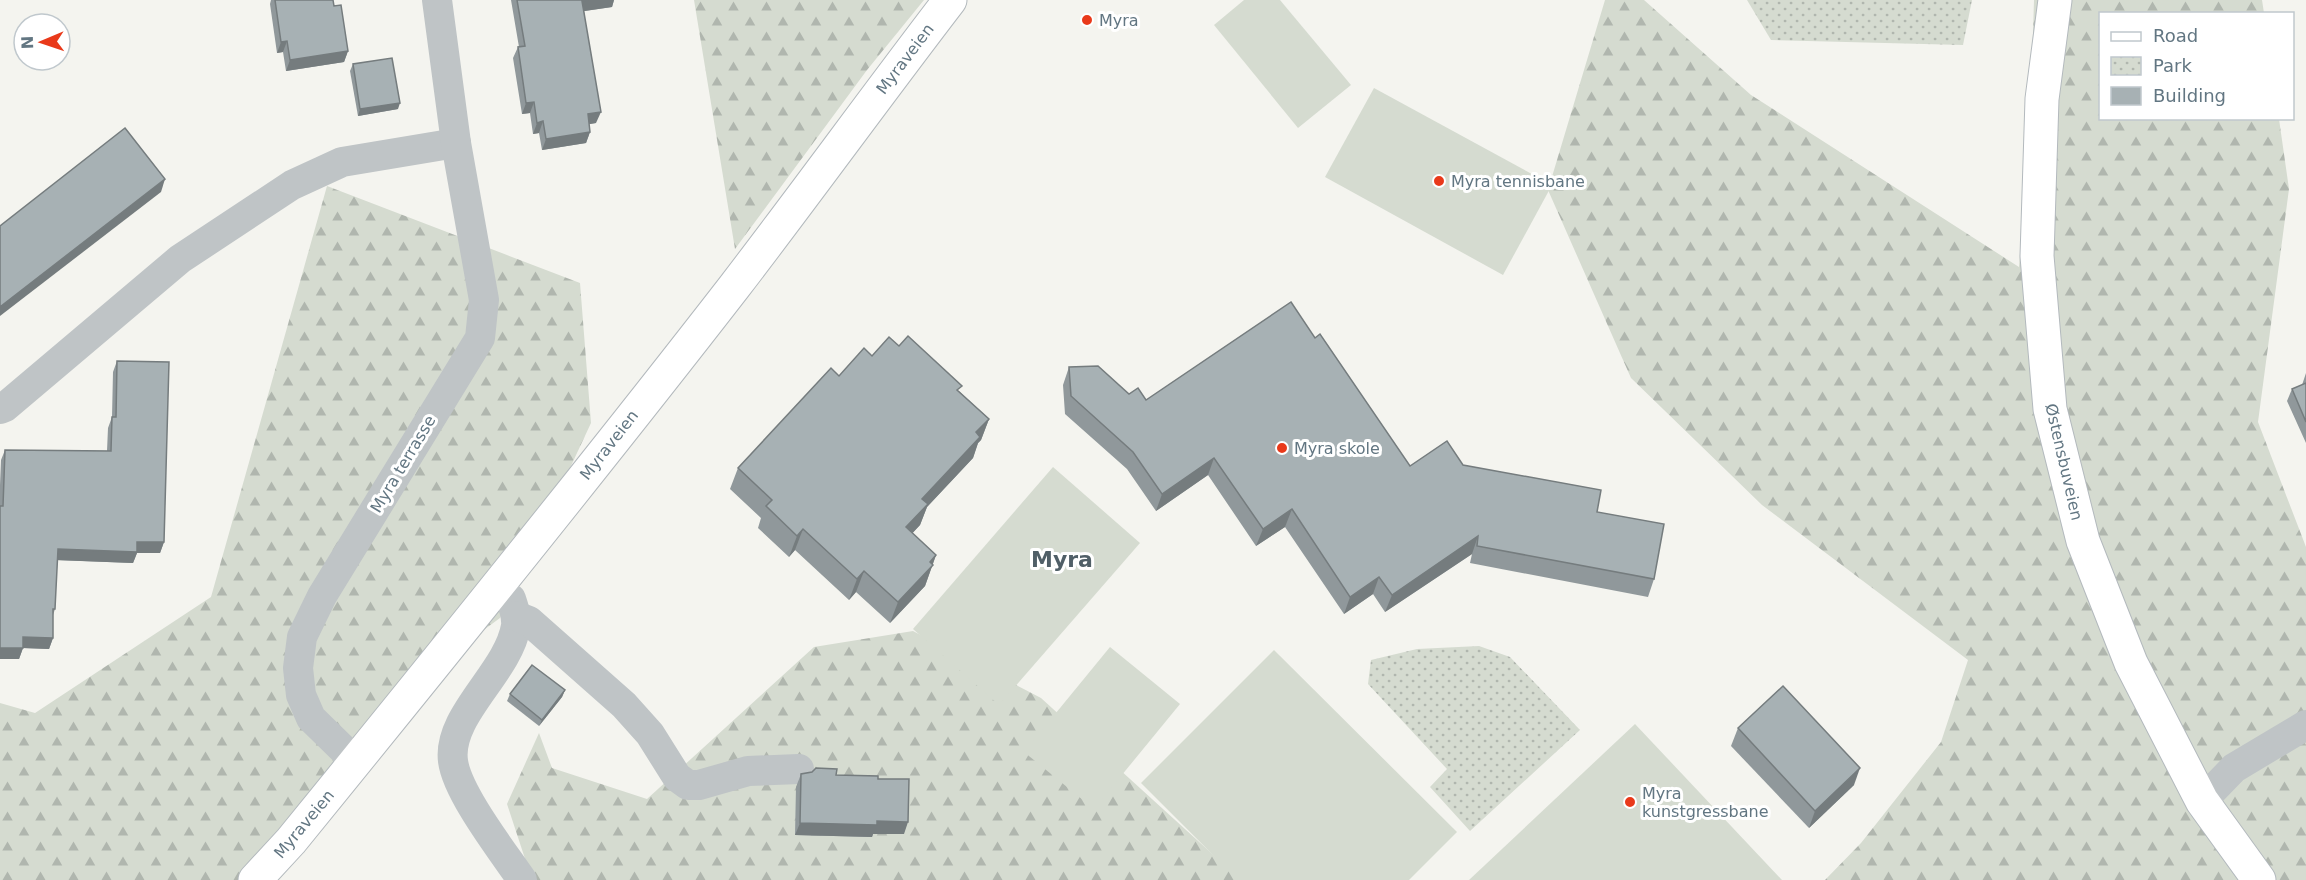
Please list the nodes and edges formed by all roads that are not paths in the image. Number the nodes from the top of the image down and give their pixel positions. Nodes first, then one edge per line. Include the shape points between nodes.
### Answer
1 (437, 0) edge
2 (950, 0) edge
3 (2055, 0) edge
4 (456, 143) junction
5 (0, 409) edge
6 (503, 580) junction
7 (516, 616) junction
8 (2306, 725) edge
9 (356, 762) junction
10 (799, 769) dead end
11 (2202, 801) junction
12 (255, 880) edge
13 (522, 880) edge
14 (2259, 880) edge

1 - 4 street, Myra terrasse
2 - 6 main road, Myraveien via 803,197
3 - 11 main road, Østensbuveien via 2042,99 2037,256 2050,408 2088,552 2131,663
4 - 5 street via 342,162 292,185 180,259
4 - 9 street, Myra terrasse via 484,300 480,338 322,596 302,637 298,668 301,695 311,718
6 - 7 street
6 - 9 main road, Myraveien
7 - 10 street via 528,621 624,705 650,734 677,777 688,785 748,771
7 - 13 street via 516,627 501,662 459,725 453,763 468,799
8 - 11 street via 2234,768
9 - 12 main road, Myraveien
11 - 14 main road, Østensbuveien

